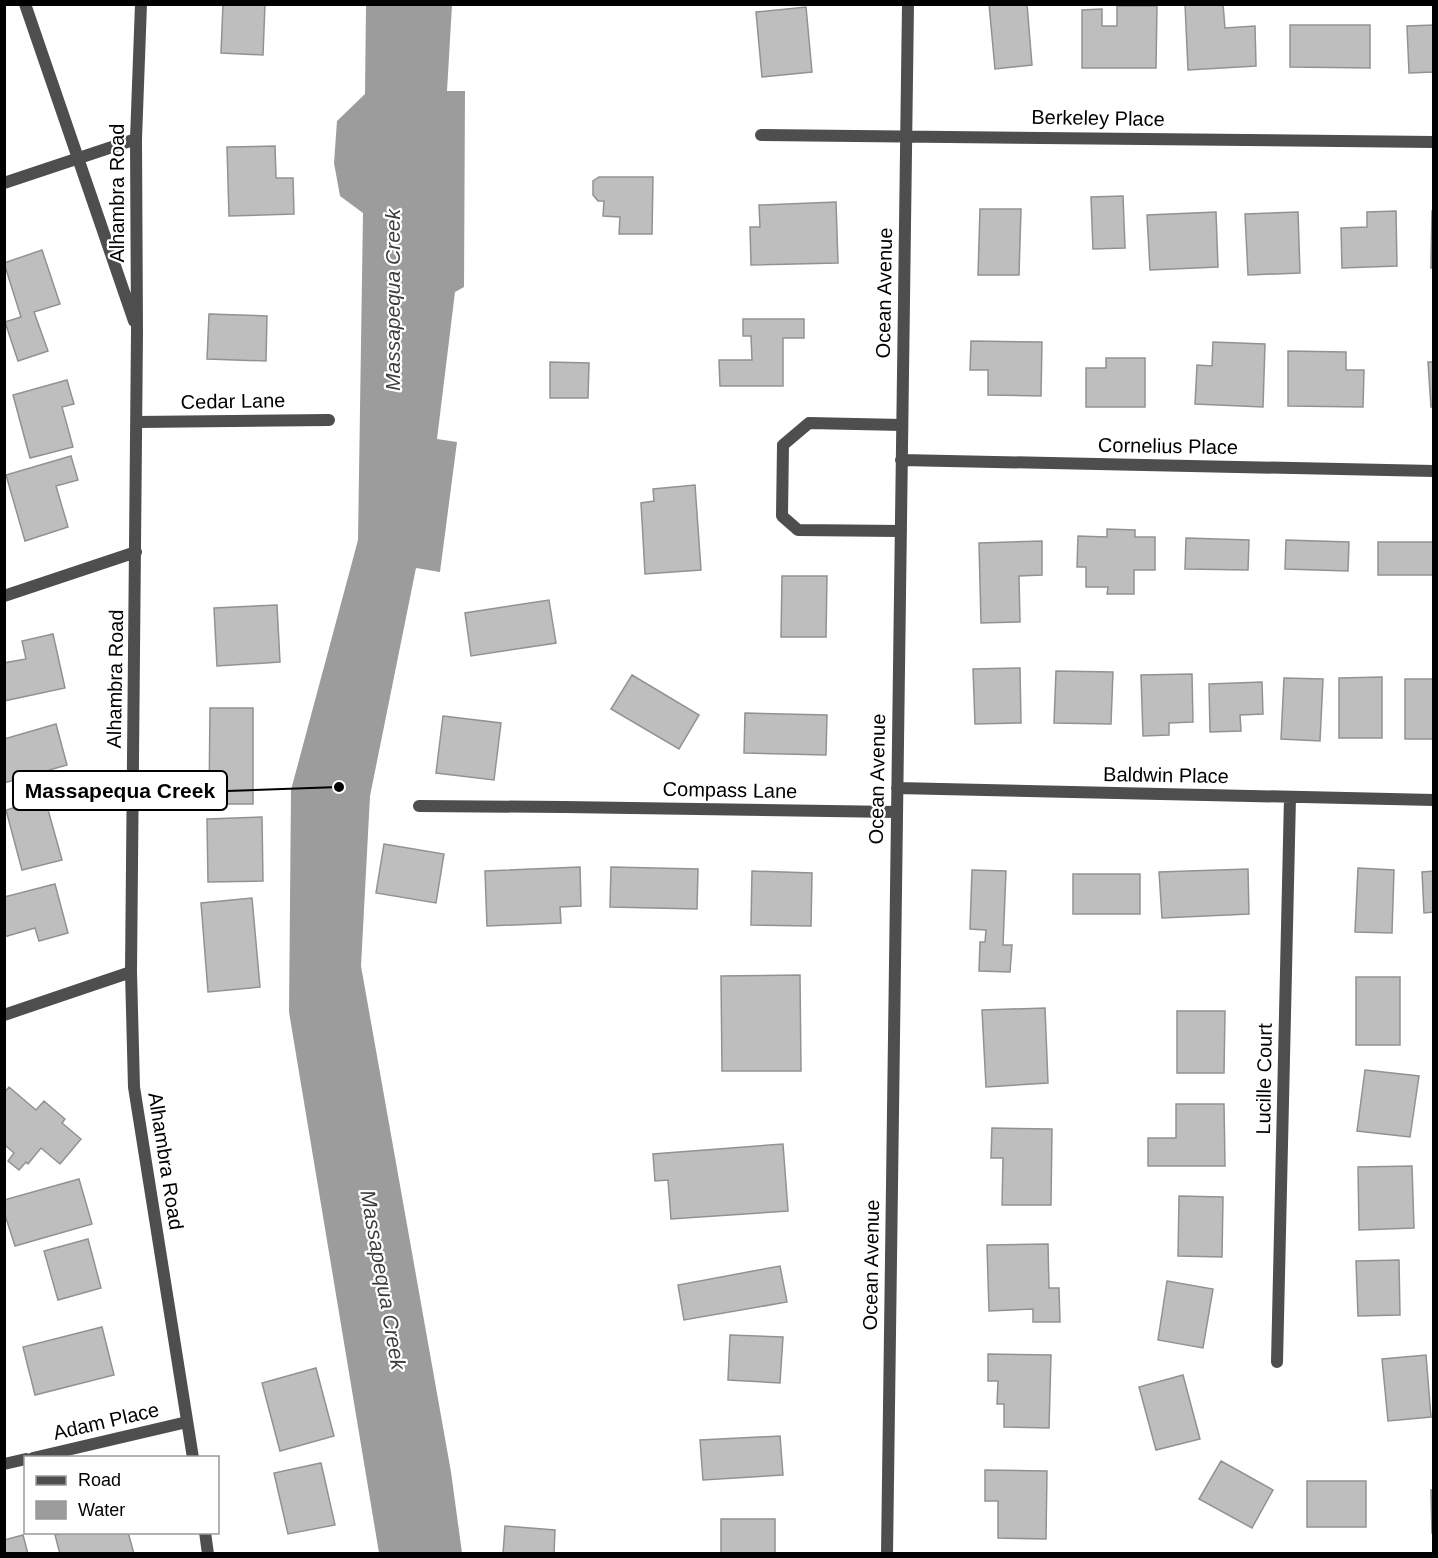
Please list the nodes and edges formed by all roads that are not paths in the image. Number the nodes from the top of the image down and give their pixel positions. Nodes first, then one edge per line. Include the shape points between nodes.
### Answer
1 (25, 4) edge
2 (141, 4) edge
3 (908, 4) edge
4 (761, 135) dead end
5 (906, 135) junction
6 (136, 139) junction
7 (1434, 142) edge
8 (78, 158) junction
9 (4, 183) edge
10 (137, 332) junction
11 (329, 420) dead end
12 (137, 422) junction
13 (902, 425) junction
14 (901, 460) junction
15 (1434, 471) edge
16 (900, 531) junction
17 (136, 552) junction
18 (4, 596) edge
19 (897, 788) junction
20 (1290, 797) junction
21 (1434, 800) edge
22 (419, 806) dead end
23 (896, 812) junction
24 (131, 972) junction
25 (4, 1015) edge
26 (1276, 1362) dead end
27 (187, 1422) junction
28 (42, 1456) edge
29 (193, 1456) edge
30 (24, 1459) edge
31 (4, 1464) edge
32 (205, 1534) edge
33 (208, 1554) edge
34 (887, 1554) edge

1 - 8 street
2 - 6 street, Alhambra Road
3 - 5 street, Ocean Avenue
4 - 5 street, Berkeley Place
5 - 7 street, Berkeley Place
5 - 13 street, Ocean Avenue
6 - 8 street
6 - 10 street, Alhambra Road
8 - 9 street
8 - 10 street
10 - 12 street, Alhambra Road
11 - 12 street, Cedar Lane
12 - 17 street, Alhambra Road
13 - 14 street, Ocean Avenue
13 - 16 street via 809,423 783,444 782,516 798,530
14 - 15 street, Cornelius Place
14 - 16 street, Ocean Avenue
16 - 19 street, Ocean Avenue
17 - 18 street
17 - 24 street, Alhambra Road
19 - 20 street, Baldwin Place
19 - 23 street, Ocean Avenue
20 - 21 street, Baldwin Place
20 - 26 street, Lucille Court
22 - 23 street, Compass Lane
23 - 34 street, Ocean Avenue
24 - 25 street
24 - 27 street, Alhambra Road via 134,1087
27 - 28 street, Adam Place
27 - 29 street, Alhambra Road
30 - 31 street
32 - 33 street

